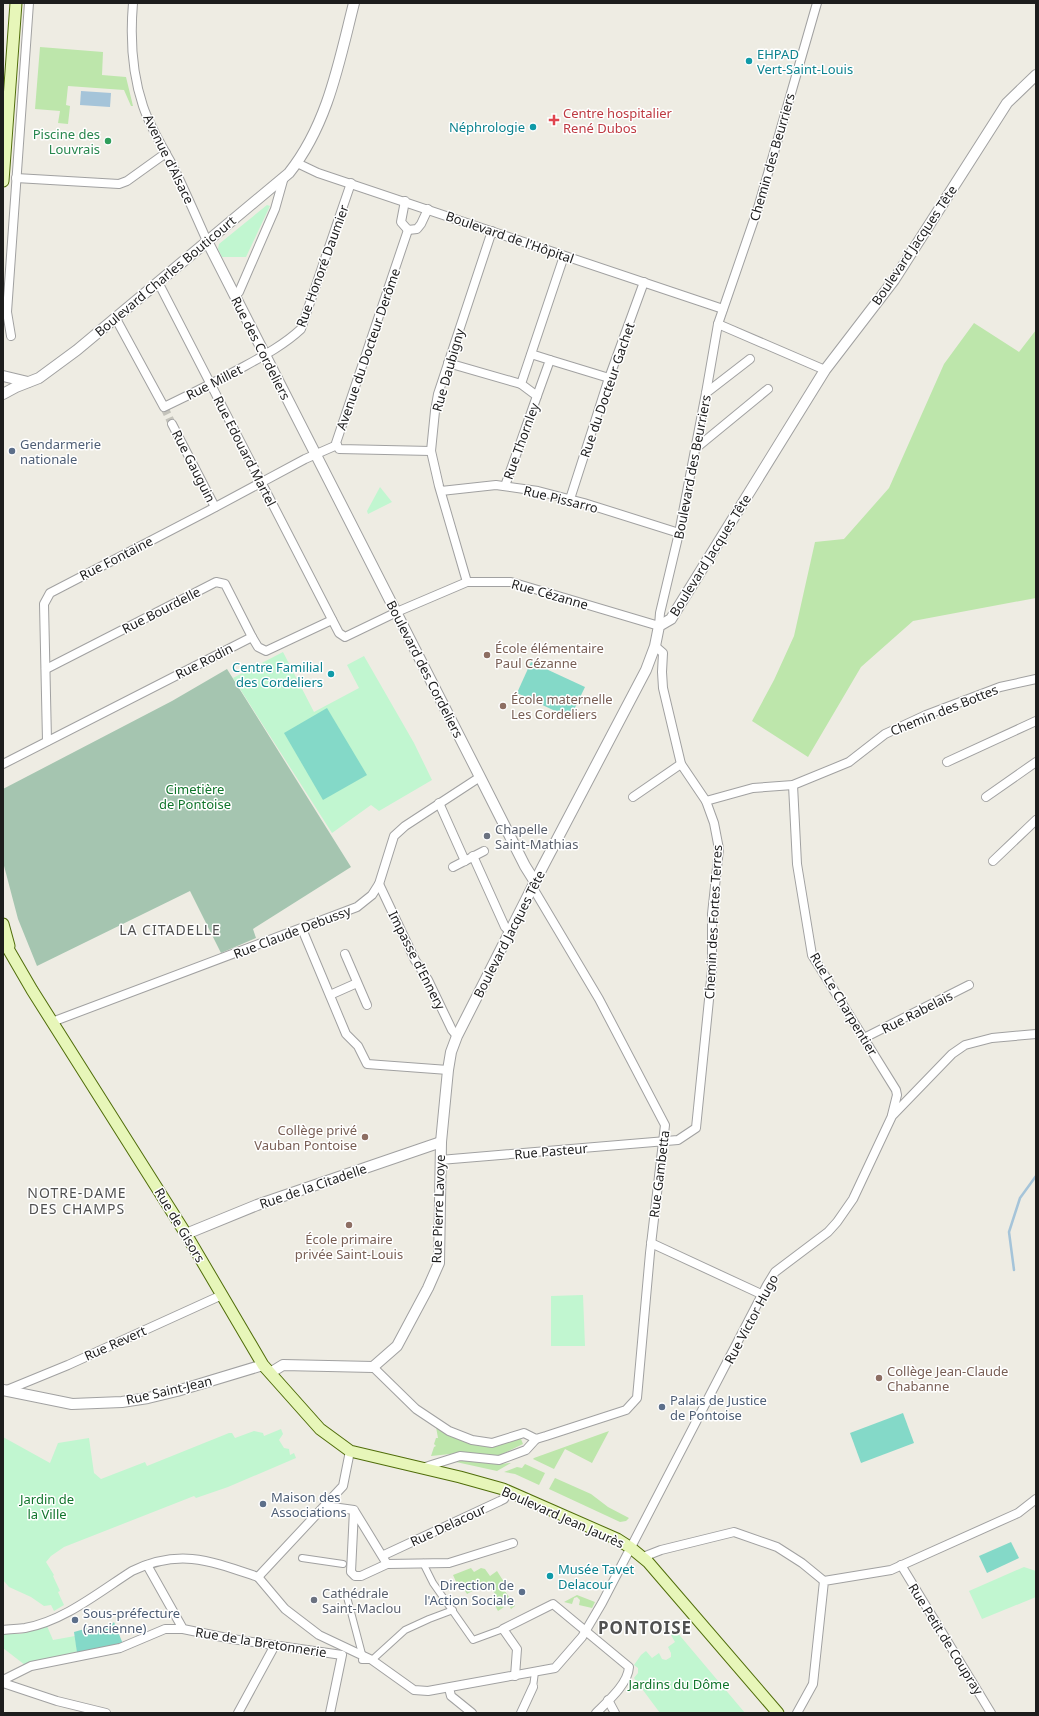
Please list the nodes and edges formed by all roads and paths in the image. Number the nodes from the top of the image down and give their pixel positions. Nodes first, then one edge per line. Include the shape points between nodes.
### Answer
1 (10, 3) edge
2 (16, 3) edge
3 (29, 3) edge
4 (133, 3) edge
5 (354, 3) edge
6 (817, 3) edge
7 (1036, 74) edge
8 (3, 89) edge
9 (166, 153) junction
10 (297, 162) junction
11 (284, 177) junction
12 (16, 178) junction
13 (3, 182) edge
14 (351, 184) junction
15 (405, 202) junction
16 (428, 209) junction
17 (408, 230) junction
18 (492, 231) junction
19 (207, 241) junction
20 (564, 256) junction
21 (158, 282) junction
22 (644, 282) junction
23 (235, 295) junction
24 (724, 309) junction
25 (5, 313) edge
26 (115, 317) junction
27 (718, 324) junction
28 (11, 336) dead end
29 (531, 354) junction
30 (264, 355) junction
31 (750, 359) dead end
32 (550, 360) junction
33 (448, 363) junction
34 (825, 370) junction
35 (3, 376) edge
36 (610, 378) junction
37 (28, 382) junction
38 (211, 384) junction
39 (521, 384) junction
40 (768, 389) dead end
41 (706, 393) junction
42 (3, 394) edge
43 (537, 396) junction
44 (172, 424) tunnel mouth
45 (337, 445) junction
46 (695, 449) junction
47 (431, 451) junction
48 (316, 454) junction
49 (261, 482) junction
50 (505, 486) junction
51 (441, 491) junction
52 (570, 499) junction
53 (215, 508) junction
54 (679, 533) junction
55 (467, 582) junction
56 (396, 612) junction
57 (332, 620) junction
58 (659, 626) junction
59 (252, 637) junction
60 (655, 646) junction
61 (46, 669) junction
62 (1036, 679) edge
63 (1036, 721) edge
64 (47, 741) junction
65 (947, 762) dead end
66 (1036, 762) edge
67 (3, 764) edge
68 (681, 764) junction
69 (480, 777) junction
70 (793, 786) junction
71 (632, 797) dead end
72 (986, 797) dead end
73 (706, 801) junction
74 (439, 804) junction
75 (1036, 820) edge
76 (484, 851) dead end
77 (473, 856) junction
78 (465, 861) junction
79 (993, 861) dead end
80 (453, 867) dead end
81 (379, 884) junction
82 (534, 885) junction
83 (3, 924) edge
84 (302, 929) junction
85 (510, 932) junction
86 (3, 940) edge
87 (345, 954) dead end
88 (7, 956) edge
89 (357, 983) junction
90 (969, 985) dead end
91 (330, 995) junction
92 (367, 1005) dead end
93 (52, 1022) junction
94 (1036, 1034) edge
95 (457, 1036) junction
96 (864, 1038) junction
97 (448, 1070) junction
98 (892, 1116) junction
99 (441, 1142) junction
100 (663, 1142) junction
101 (440, 1160) junction
102 (186, 1234) junction
103 (651, 1243) junction
104 (761, 1294) junction
105 (222, 1295) junction
106 (373, 1367) junction
107 (266, 1369) junction
108 (5, 1390) edge
109 (536, 1438) junction
110 (350, 1451) junction
111 (422, 1468) junction
112 (509, 1491) junction
113 (1036, 1499) edge
114 (325, 1506) junction
115 (354, 1510) junction
116 (513, 1543) dead end
117 (631, 1548) junction
118 (384, 1555) junction
119 (643, 1557) junction
120 (302, 1558) dead end
121 (423, 1563) junction
122 (343, 1564) dead end
123 (387, 1564) junction
124 (147, 1565) junction
125 (901, 1566) junction
126 (258, 1577) junction
127 (824, 1581) junction
128 (347, 1596) dead end
129 (453, 1610) junction
130 (183, 1629) junction
131 (503, 1629) junction
132 (3, 1630) edge
133 (585, 1631) junction
134 (275, 1645) junction
135 (362, 1657) junction
136 (372, 1660) junction
137 (535, 1672) junction
138 (515, 1676) junction
139 (3, 1682) edge
140 (533, 1687) joint
141 (449, 1688) junction
142 (608, 1700) junction
143 (106, 1713) edge
144 (238, 1713) edge
145 (330, 1713) edge
146 (472, 1713) edge
147 (520, 1713) edge
148 (596, 1713) edge
149 (615, 1713) edge
150 (778, 1713) edge
151 (797, 1713) edge
152 (991, 1713) edge

1 - 8 main road
2 - 13 main road
3 - 12 street
4 - 9 street, Avenue d'Alsace via 131,39 136,80 149,121
5 - 10 street, Boulevard Charles Bouticourt via 335,82 323,115
6 - 24 street, Chemin des Beurriers via 758,208
7 - 34 street, Boulevard Jacques Tête via 1007,103 894,280
9 - 12 street via 119,184
9 - 19 street, Avenue d'Alsace
10 - 11 street, Boulevard Charles Bouticourt
10 - 14 street, Boulevard de l'Hôpital
11 - 19 street, Boulevard Charles Bouticourt
11 - 23 street via 275,209 239,292
12 - 25 street
14 - 15 street, Boulevard de l'Hôpital
14 - 30 street, Rue Honoré Daumier via 301,328 291,339
15 - 16 street, Boulevard de l'Hôpital
15 - 17 street via 401,222
16 - 17 street via 417,229
16 - 18 street, Boulevard de l'Hôpital
17 - 45 street, Avenue du Docteur Derôme
18 - 20 street, Boulevard de l'Hôpital
18 - 33 street, Rue Daubigny
19 - 21 street, Boulevard Charles Bouticourt
19 - 23 street, Rue des Cordeliers
20 - 22 street, Boulevard de l'Hôpital
20 - 29 street, Rue Thornley
21 - 26 street, Boulevard Charles Bouticourt
21 - 38 street, Rue Edouard Martel
22 - 24 street, Boulevard de l'Hôpital
22 - 36 street, Rue du Docteur Gachet
23 - 30 street, Rue des Cordeliers
24 - 27 street, Boulevard des Beurriers
25 - 28 street
26 - 37 street, Boulevard Charles Bouticourt via 39,378
26 - 38 street, Rue Millet via 164,407
27 - 34 street
27 - 41 street, Boulevard des Beurriers
29 - 32 street
29 - 39 street, Rue Thornley
30 - 38 street, Rue Millet
30 - 48 street, Rue des Cordeliers
31 - 41 street
32 - 36 street
32 - 43 street, Rue Thornley
33 - 39 street, Rue Thornley
33 - 47 street, Rue Daubigny via 434,411
34 - 58 street, Boulevard Jacques Tête via 671,619
35 - 37 street
36 - 52 street, Rue du Docteur Gachet
37 - 42 street, Boulevard Charles Bouticourt
38 - 49 street, Rue Edouard Martel
39 - 43 street, Rue Thornley
40 - 46 street
41 - 46 street, Boulevard des Beurriers
43 - 50 street, Rue Thornley
44 - 53 street, Rue Gauguin
45 - 47 street via 338,448
45 - 48 street, Avenue du Docteur Derôme
46 - 54 street, Boulevard des Beurriers
47 - 51 street, Rue Daubigny
48 - 49 street, Rue Fontaine
48 - 56 street, Boulevard des Cordeliers
49 - 53 street, Rue Fontaine
49 - 57 street, Rue Edouard Martel
50 - 51 street, Rue Pissarro
50 - 52 street, Rue Pissarro
51 - 55 street, Rue Daubigny
52 - 54 street, Rue Pissarro
53 - 61 street, Rue Fontaine via 50,592 44,604
54 - 58 street, Boulevard des Beurriers
55 - 56 street, Rue Cézanne
55 - 58 street, Rue Cézanne via 511,582
56 - 57 street via 345,637 339,633
56 - 69 street, Boulevard des Cordeliers
57 - 59 street via 266,651 258,648
58 - 60 street, Boulevard Jacques Tête
59 - 61 street, Rue Bourdelle via 225,584 216,582
59 - 64 street, Rue Rodin
60 - 68 street, Chemin des Fortes Terres via 663,653 663,688
60 - 82 street, Boulevard Jacques Tête via 646,670
61 - 64 street, Rue Fontaine
62 - 70 street, Chemin des Bottes via 1000,687 926,715 885,734 850,762
63 - 65 street
64 - 67 street, Rue Rodin
66 - 72 street
68 - 71 street
68 - 73 street, Chemin des Fortes Terres
69 - 74 street, Rue Claude Debussy
69 - 82 street, Boulevard des Cordeliers
70 - 73 street via 753,788
70 - 96 street, Rue Le Charpentier via 797,864 812,955
73 - 100 street, Chemin des Fortes Terres via 719,849 712,914 712,970 696,1128 678,1140
74 - 78 street
74 - 81 street, Rue Claude Debussy via 394,836
75 - 79 street
76 - 77 street
77 - 78 street
77 - 85 street via 505,927
78 - 80 street
81 - 84 street, Rue Claude Debussy via 372,895 357,907
81 - 95 street, Impasse d'Ennery via 415,960
82 - 85 street, Boulevard Jacques Tête
82 - 100 street, Rue Gambetta via 661,1114 665,1125
83 - 88 main road, Rue de Gisors
84 - 91 street
84 - 93 street, Rue Claude Debussy
85 - 95 street, Boulevard Jacques Tête
86 - 88 main road, Rue de Gisors
87 - 89 street
88 - 93 main road, Rue de Gisors via 24,977
89 - 91 street
89 - 92 street
90 - 96 street, Rue Rabelais
91 - 97 street via 346,1034 358,1046 367,1064
93 - 102 main road, Rue de Gisors
94 - 98 street, Rue Victor Hugo via 992,1038 966,1045 952,1054
95 - 97 street, Boulevard Jacques Tête
96 - 98 street, Rue Le Charpentier via 898,1092
97 - 99 street, Boulevard Jacques Tête
98 - 104 street, Rue Victor Hugo via 853,1199 837,1222 828,1232 775,1272
99 - 101 street, Rue Pierre Lavoye
99 - 102 street, Rue de la Citadelle via 256,1205
100 - 101 street, Rue Pasteur
100 - 103 street, Rue Gambetta
101 - 106 street, Rue Pierre Lavoye via 439,1263 397,1346
102 - 105 main road, Rue de Gisors
103 - 104 street
103 - 109 street, Rue Gambetta via 637,1398 626,1410
104 - 117 street, Rue Victor Hugo
105 - 107 main road, Rue de Gisors
105 - 108 street, Rue Revert via 68,1365
106 - 107 street via 283,1365
106 - 109 street via 416,1409 449,1431 472,1440 492,1443 524,1433
107 - 108 street, Rue Saint-Jean via 122,1402 72,1404
107 - 110 main road, Rue de Gisors via 320,1430
109 - 111 street via 526,1450 499,1460 460,1456
110 - 111 main road, Boulevard Jean Jaurès
110 - 114 street via 343,1486
111 - 112 main road, Boulevard Jean Jaurès
112 - 117 main road, Boulevard Jean Jaurès via 617,1539
112 - 118 street, Rue Delacour via 500,1502
113 - 125 street via 1018,1513
114 - 115 street
114 - 126 street
115 - 118 street
115 - 123 street via 351,1572 355,1576 361,1576
116 - 121 street via 449,1563
117 - 119 main road, Boulevard Jean Jaurès
117 - 133 street, Rue Victor Hugo
118 - 123 street
119 - 127 street via 734,1532 777,1547
119 - 150 main road, Boulevard Jean Jaurès
120 - 122 street
121 - 123 street
121 - 129 street via 433,1583
124 - 126 street via 189,1558
124 - 130 street, Rue de la Bretonnerie
124 - 132 street via 132,1571 49,1620 26,1628
125 - 127 street via 891,1570
125 - 152 street, Rue Petit de Coupray
126 - 135 street via 285,1609 319,1635
127 - 151 street via 813,1684
128 - 135 street
129 - 131 street via 473,1640
129 - 136 street via 404,1630
130 - 134 street, Rue de la Bretonnerie
130 - 139 street via 165,1629 120,1648 31,1666
131 - 133 street via 553,1604
131 - 138 street via 517,1649
133 - 137 street, Rue Victor Hugo via 555,1668
133 - 142 street via 629,1667 629,1675
134 - 144 street
134 - 145 street, Rue de la Bretonnerie via 342,1655
135 - 136 street
136 - 141 street via 414,1690
137 - 138 street
137 - 140 street
138 - 141 street
139 - 143 street via 57,1701
140 - 147 street
141 - 146 street via 451,1696
142 - 148 street
142 - 149 street

